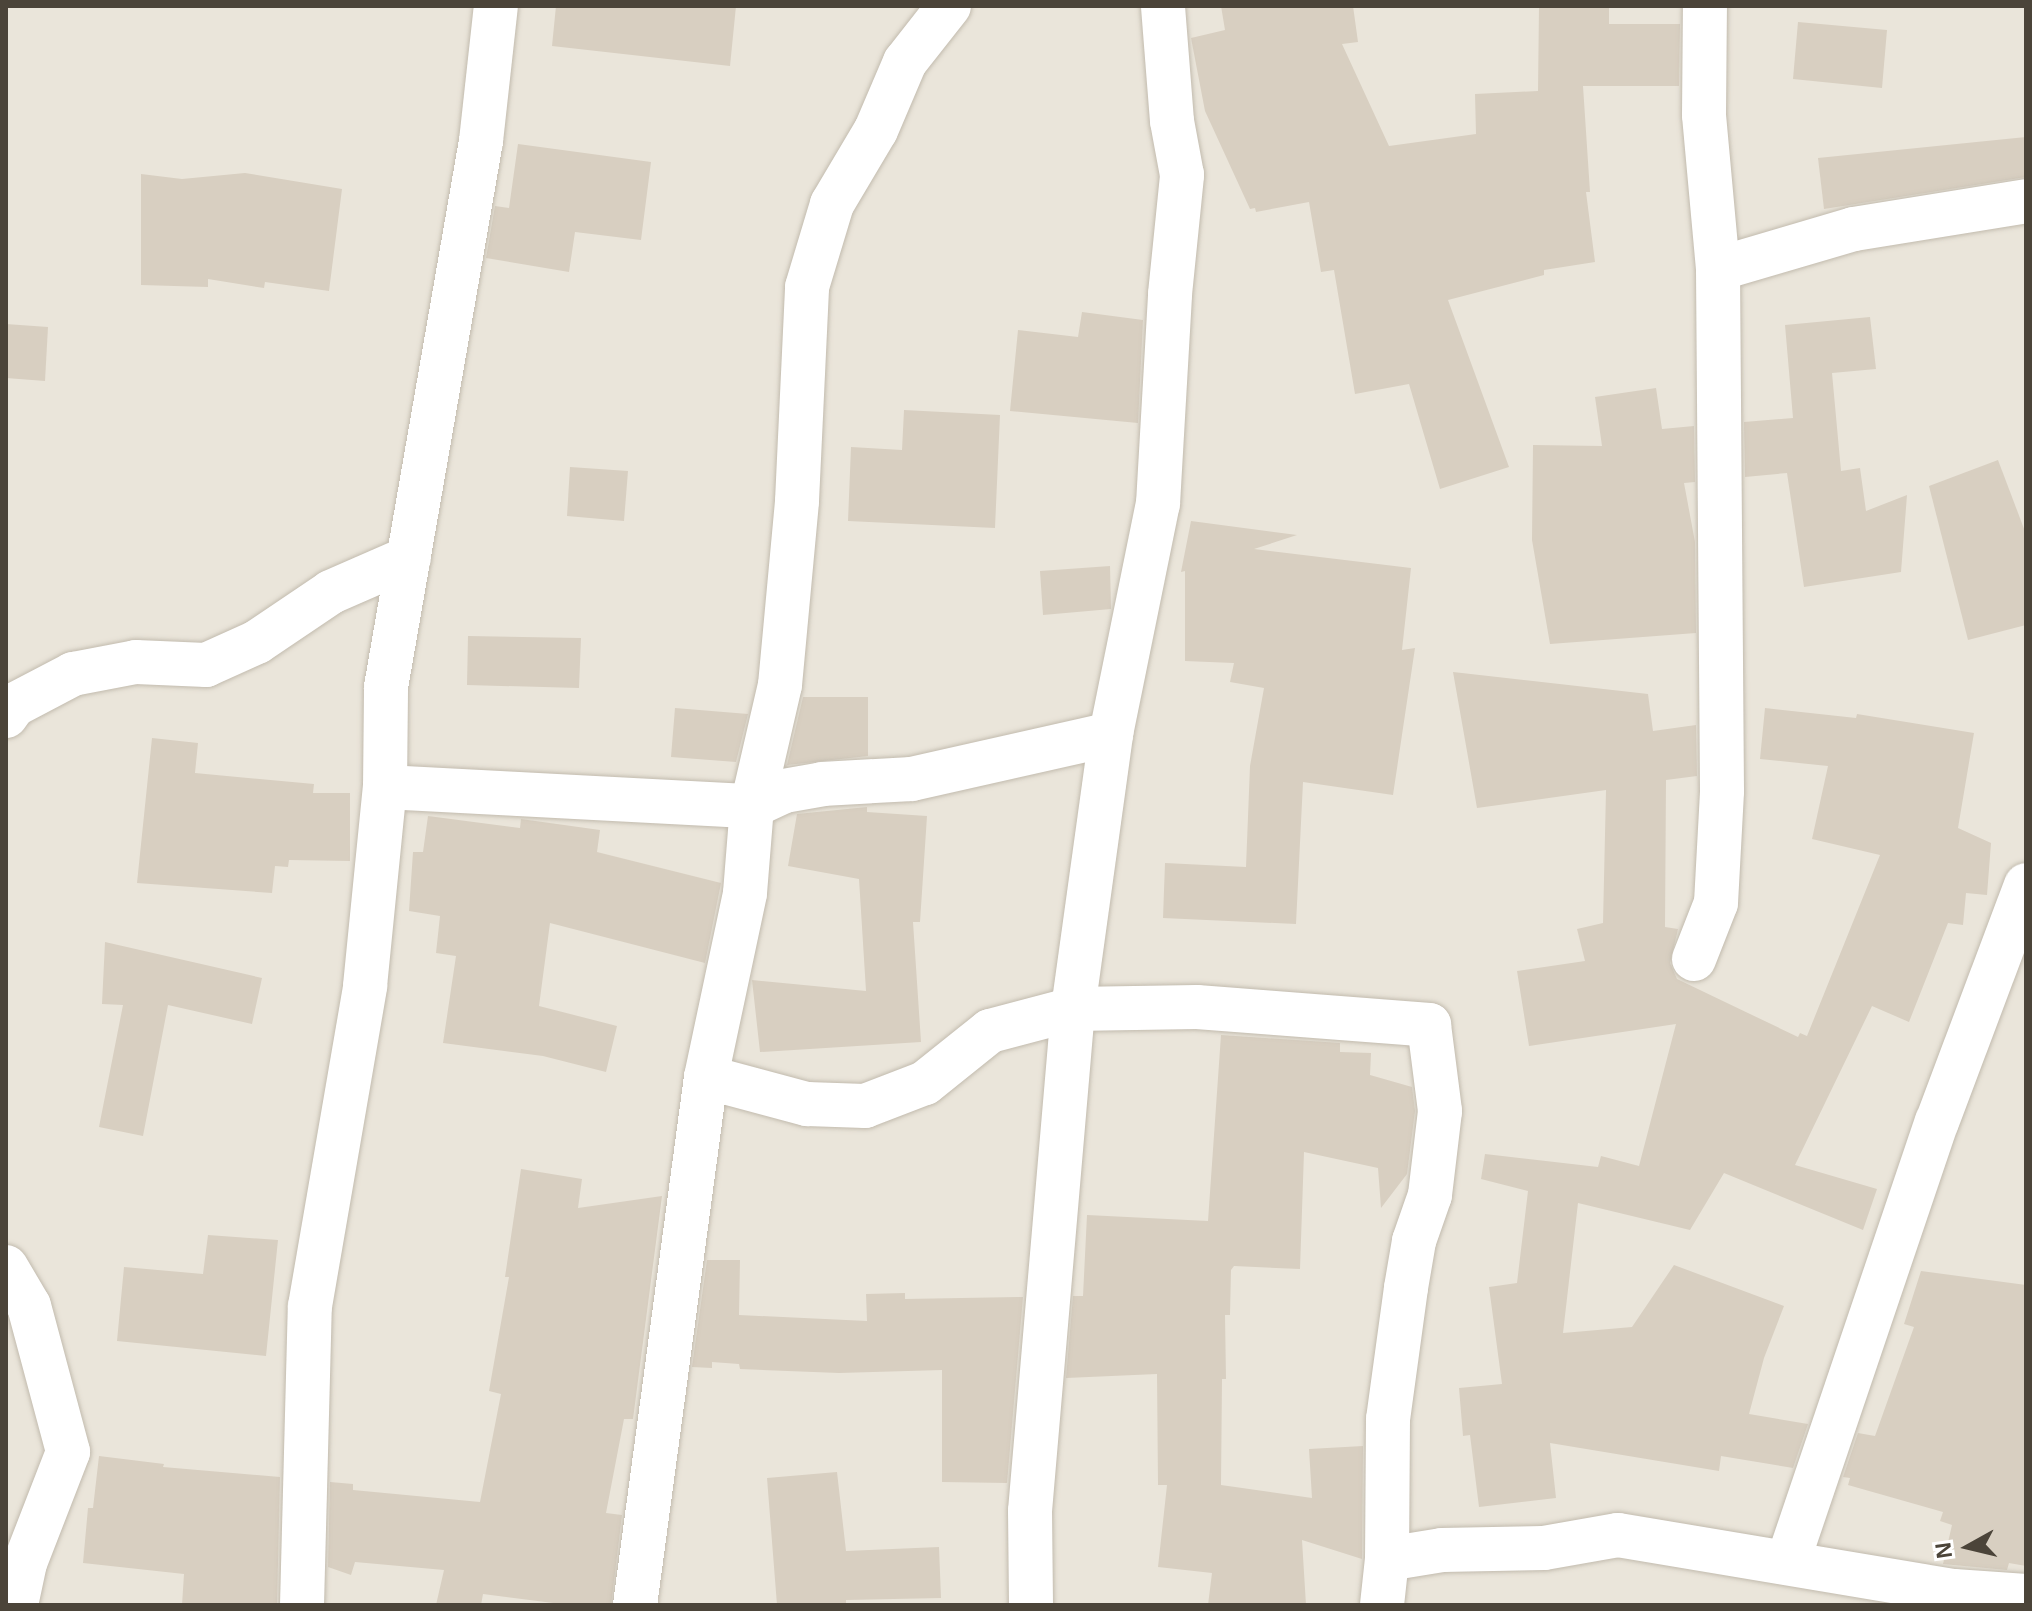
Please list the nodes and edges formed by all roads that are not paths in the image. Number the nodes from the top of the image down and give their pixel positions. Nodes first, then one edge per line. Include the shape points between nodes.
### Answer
1 (496, 6) edge
2 (949, 6) edge
3 (1163, 6) edge
4 (1705, 6) edge
5 (2026, 201) edge
6 (1718, 269) junction
7 (409, 558) junction
8 (6, 716) edge
9 (1111, 734) junction
10 (385, 787) junction
11 (752, 806) junction
12 (2026, 885) edge
13 (1694, 959) dead end
14 (1073, 1009) junction
15 (706, 1077) junction
16 (6, 1267) edge
17 (1387, 1559) junction
18 (1788, 1561) junction
19 (2026, 1596) edge
20 (16, 1605) edge
21 (302, 1605) edge
22 (635, 1605) edge
23 (1031, 1605) edge
24 (1382, 1605) edge

1 - 7 street via 481,141
2 - 11 street via 905,62 876,130 832,204 807,287 797,501 780,685
3 - 9 street via 1182,175 1180,214 1158,504
4 - 6 street via 1704,115
5 - 6 street via 1854,229
6 - 13 street via 1721,804 1716,903
7 - 8 street via 331,592 257,642 206,665 136,662 73,674 14,705
7 - 10 street via 386,687
9 - 11 street via 912,779 784,791
9 - 14 street
10 - 11 street
10 - 21 street via 365,986 310,1306
11 - 15 street via 745,893
12 - 18 street via 1937,1122
14 - 15 street via 990,1031 925,1083 865,1106 807,1104
14 - 17 street via 1197,1007 1429,1025 1440,1111 1430,1195 1414,1241 1388,1419
14 - 23 street via 1030,1511
15 - 22 street
16 - 20 street via 29,1306 68,1452 25,1563
17 - 18 street via 1442,1550 1544,1548 1618,1535
17 - 24 street
18 - 19 street via 1954,1591

